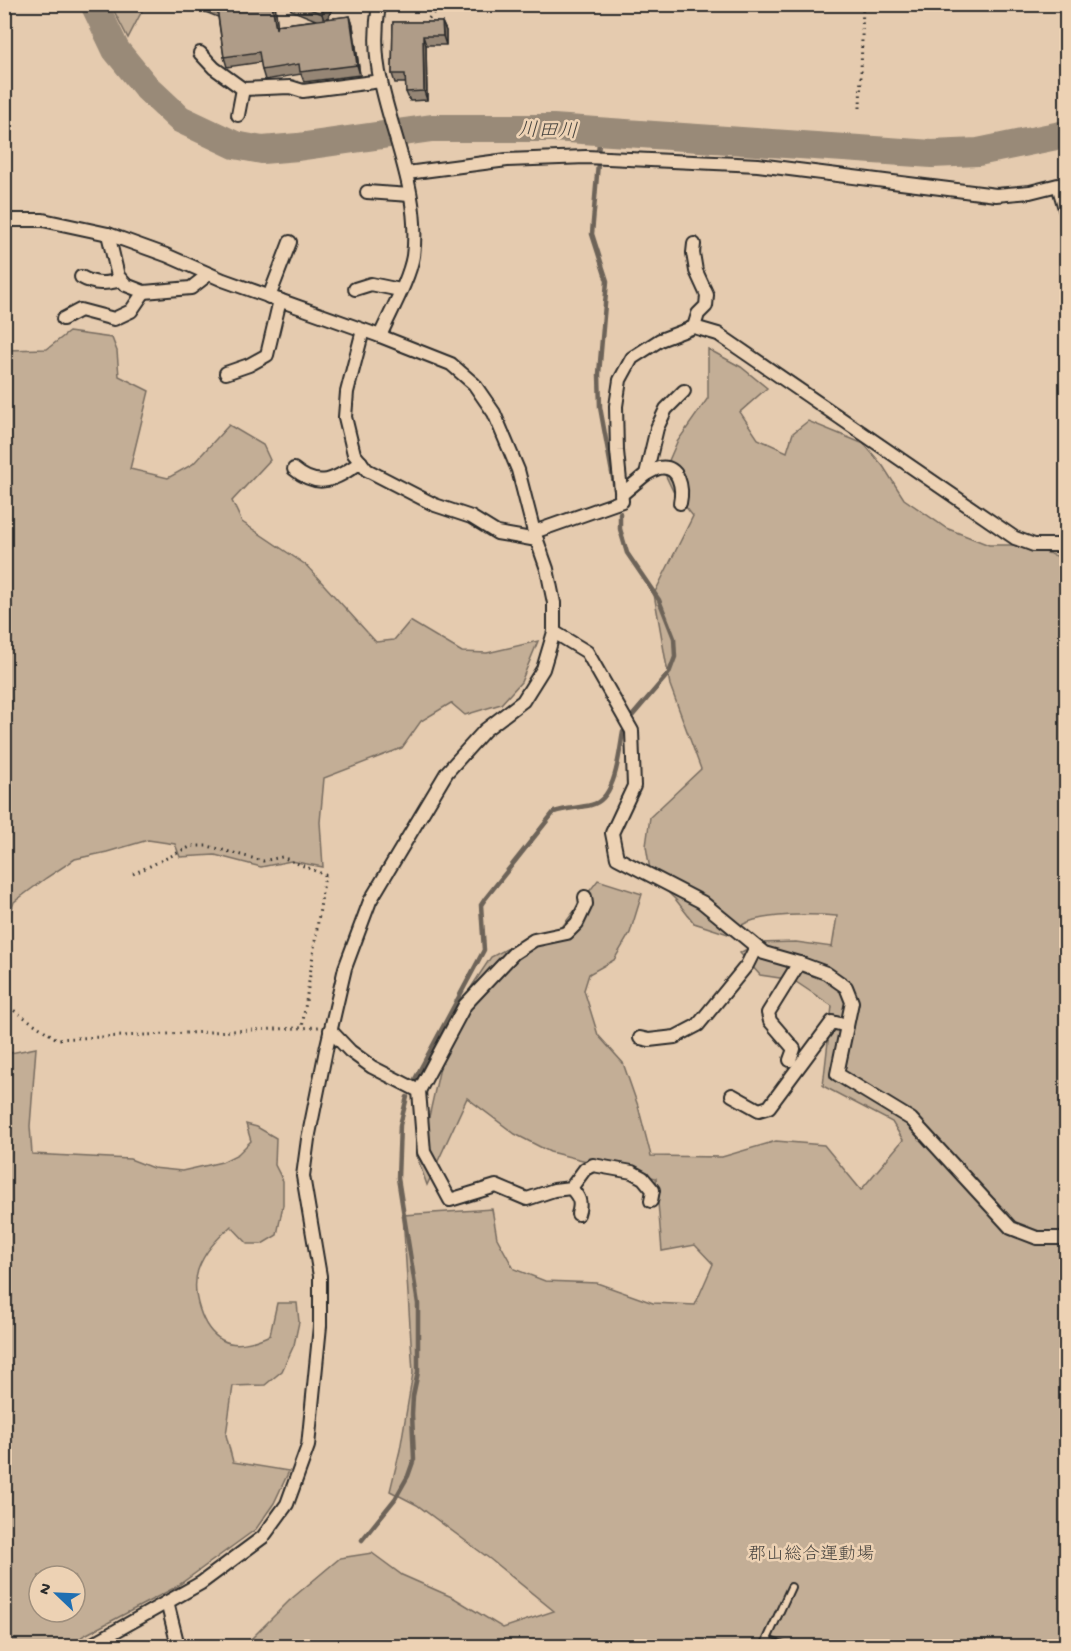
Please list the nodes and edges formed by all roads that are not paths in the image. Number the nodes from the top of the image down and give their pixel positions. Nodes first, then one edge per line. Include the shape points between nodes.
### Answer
1 (379, 4) edge
2 (200, 53) dead end
3 (381, 81) junction
4 (243, 89) junction
5 (238, 115) dead end
6 (405, 169) junction
7 (367, 192) dead end
8 (410, 195) junction
9 (1066, 212) edge
10 (4, 220) edge
11 (108, 234) junction
12 (290, 242) dead end
13 (694, 244) dead end
14 (209, 274) junction
15 (81, 277) dead end
16 (121, 280) junction
17 (355, 289) dead end
18 (400, 290) junction
19 (144, 292) junction
20 (275, 298) junction
21 (63, 319) dead end
22 (694, 327) junction
23 (363, 330) junction
24 (380, 336) junction
25 (226, 373) dead end
26 (684, 391) dead end
27 (361, 462) junction
28 (294, 469) dead end
29 (646, 474) junction
30 (621, 495) junction
31 (680, 503) dead end
32 (536, 536) junction
33 (1066, 545) edge
34 (554, 632) junction
35 (585, 897) dead end
36 (756, 947) junction
37 (799, 963) junction
38 (847, 1026) junction
39 (331, 1028) junction
40 (640, 1038) dead end
41 (790, 1060) dead end
42 (419, 1091) junction
43 (732, 1095) dead end
44 (571, 1188) junction
45 (651, 1201) dead end
46 (578, 1214) dead end
47 (1066, 1238) edge
48 (790, 1587) dead end
49 (167, 1602) junction
50 (766, 1643) edge
51 (89, 1647) edge
52 (178, 1647) edge
53 (783, 1647) edge

1 - 3 street via 376,45
2 - 4 street
3 - 4 street via 303,91 290,87
3 - 6 street
4 - 5 street
6 - 8 street
6 - 9 street via 586,157 758,165 996,195 1058,185
7 - 8 street
8 - 18 street via 413,250
10 - 11 street via 43,220
11 - 14 street
11 - 16 street
12 - 20 street
13 - 22 street via 696,271 707,295 706,306
14 - 19 street via 191,288
14 - 20 street
15 - 16 street via 92,283
16 - 19 street
17 - 18 street via 371,284
18 - 24 street
19 - 21 street via 131,311 114,319 80,310
20 - 23 street
20 - 25 street via 267,355
22 - 30 street via 660,340 632,357 620,380 616,406
22 - 33 street via 718,334 1015,538 1034,545
23 - 24 street
23 - 27 street via 347,392 345,417 354,454
24 - 32 street via 451,364 474,384 494,413 518,470
26 - 29 street via 666,409 657,428
27 - 28 street via 333,480 303,477
27 - 32 street via 376,475 435,505 471,517 497,534
29 - 30 street
29 - 31 street via 661,467 672,470 683,491
30 - 32 street via 622,501
32 - 34 street via 554,603
34 - 36 street via 587,652 632,731 634,786 612,832 617,858 702,902
34 - 39 street via 543,669 522,701 485,730 447,772 370,901 345,968
35 - 42 street via 586,904 577,922 567,933 534,940 514,953 465,1005
36 - 37 street
36 - 40 street via 747,966 699,1025 675,1037
37 - 38 street via 826,973 846,987 852,1002
37 - 41 street via 768,1013 770,1021 794,1049
38 - 43 street via 832,1022 769,1107 759,1110
38 - 47 street via 837,1074 911,1119 1011,1228 1037,1238
39 - 42 street via 350,1051 372,1067
39 - 49 street via 303,1176 320,1276 320,1326 308,1446 287,1504 263,1537
42 - 44 street via 424,1152 450,1200 496,1186 527,1199
44 - 45 street via 585,1169 593,1165 612,1167 643,1178 653,1190
44 - 46 street via 579,1198
48 - 50 lane
49 - 51 street
49 - 52 street
50 - 53 lane

